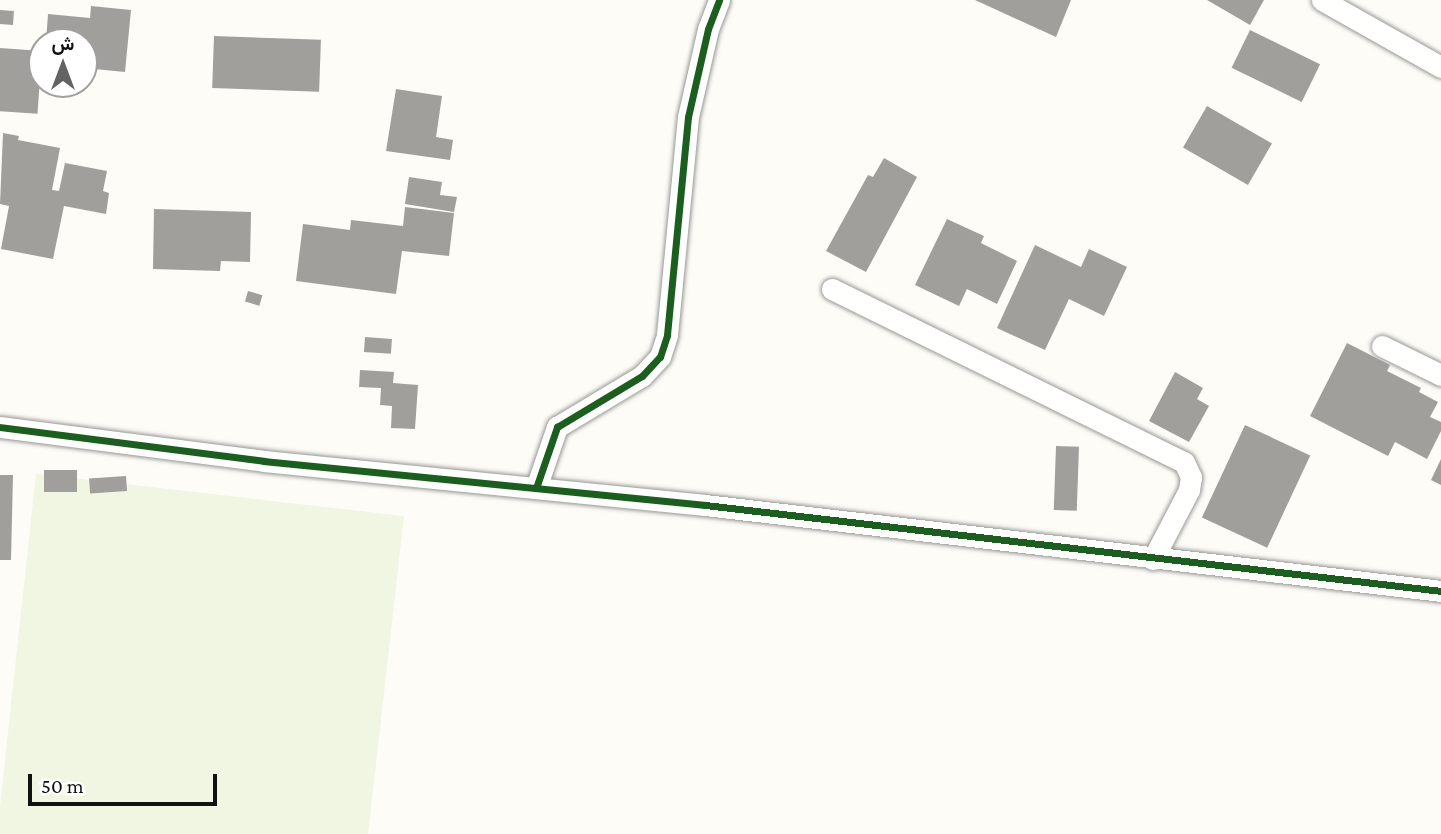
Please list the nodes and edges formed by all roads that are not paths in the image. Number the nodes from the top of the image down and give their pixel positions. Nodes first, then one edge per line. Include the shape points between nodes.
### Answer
1 (719, 0) edge
2 (1322, 0) edge
3 (1356, 10) edge
4 (1441, 67) edge
5 (832, 289) dead end
6 (1382, 346) dead end
7 (1441, 375) edge
8 (0, 427) edge
9 (536, 488) junction
10 (1153, 559) junction
11 (1441, 591) edge

1 - 9 street via 688,117 667,335 660,357 642,376 557,427
2 - 3 street
3 - 4 street
5 - 10 street via 1184,462 1191,477 1189,490
6 - 7 street
8 - 9 street via 264,461
9 - 10 street
10 - 11 street

